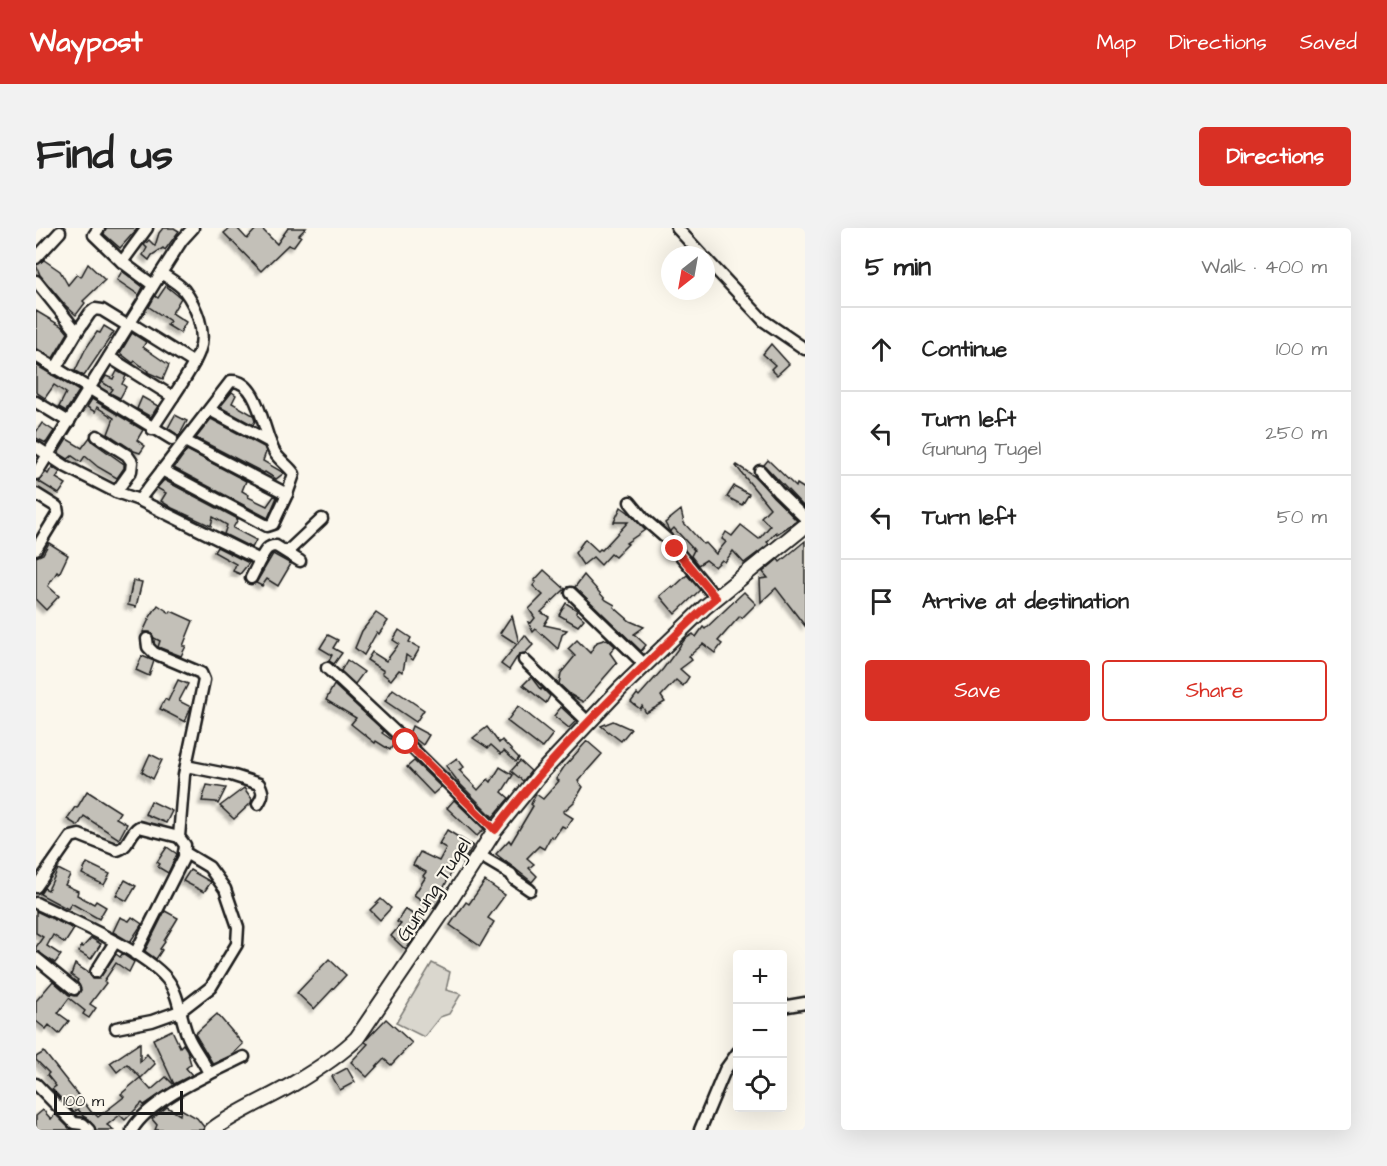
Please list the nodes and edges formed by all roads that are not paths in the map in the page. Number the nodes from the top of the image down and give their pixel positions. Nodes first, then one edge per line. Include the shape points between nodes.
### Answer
1 (147, 228) edge
2 (677, 228) edge
3 (190, 229) edge
4 (94, 230) edge
5 (60, 232) dead end
6 (694, 246) edge
7 (36, 258) edge
8 (122, 262) junction
9 (715, 269) edge
10 (161, 273) junction
11 (37, 284) edge
12 (153, 285) junction
13 (129, 324) junction
14 (77, 332) junction
15 (805, 349) edge
16 (36, 356) edge
17 (109, 357) junction
18 (194, 363) junction
19 (56, 369) junction
20 (89, 390) junction
21 (172, 397) junction
22 (36, 402) edge
23 (210, 410) junction
24 (69, 422) junction
25 (152, 429) junction
26 (97, 436) dead end
27 (172, 440) dead end
28 (185, 441) junction
29 (270, 442) junction
30 (36, 447) edge
31 (48, 456) junction
32 (162, 470) junction
33 (760, 471) dead end
34 (36, 474) edge
35 (116, 492) junction
36 (36, 494) edge
37 (287, 494) junction
38 (139, 500) junction
39 (630, 502) dead end
40 (805, 518) edge
41 (322, 519) dead end
42 (805, 526) edge
43 (36, 549) edge
44 (287, 552) junction
45 (260, 560) junction
46 (300, 561) dead end
47 (250, 578) dead end
48 (571, 592) dead end
49 (716, 598) junction
50 (147, 639) dead end
51 (524, 660) dead end
52 (645, 665) junction
53 (327, 668) dead end
54 (588, 722) junction
55 (186, 766) junction
56 (258, 804) dead end
57 (495, 830) junction
58 (179, 837) junction
59 (184, 852) junction
60 (479, 855) junction
61 (36, 887) edge
62 (530, 890) dead end
63 (36, 903) edge
64 (115, 942) junction
65 (135, 954) junction
66 (36, 958) edge
67 (96, 972) dead end
68 (74, 989) dead end
69 (805, 1003) edge
70 (787, 1006) edge
71 (180, 1011) junction
72 (116, 1028) dead end
73 (244, 1057) dead end
74 (734, 1058) edge
75 (209, 1074) junction
76 (36, 1084) edge
77 (89, 1130) edge
78 (132, 1130) edge
79 (212, 1130) edge
80 (700, 1130) edge

1 - 8 street
2 - 6 street
3 - 10 street
4 - 8 street
5 - 7 street
8 - 12 street
9 - 15 street via 764,321
10 - 12 street
10 - 18 street via 184,291 194,307 202,331
11 - 14 street
12 - 13 street
13 - 14 street via 95,309
13 - 17 street
13 - 18 street
14 - 19 street
16 - 19 street
17 - 20 street
17 - 21 street
18 - 21 street
19 - 20 street
20 - 24 street
20 - 25 street
21 - 25 street
22 - 24 street
23 - 28 street
23 - 29 street
23 - 29 street via 231,381 244,384 252,393
24 - 31 street
25 - 27 street
26 - 35 street via 132,462 133,467
28 - 32 street
28 - 37 street
29 - 37 street via 275,454 294,474
30 - 31 street
31 - 34 street
31 - 35 street
32 - 37 street via 267,526 273,524
32 - 38 street
33 - 40 street
35 - 38 street
36 - 43 street via 57,507 58,513
38 - 45 street
39 - 49 street
41 - 44 street
42 - 49 main road, Gunung Tugel
44 - 45 street via 272,546
44 - 46 street
45 - 47 street
48 - 52 street
49 - 52 main road, Gunung Tugel
50 - 55 street via 154,653 204,678
51 - 54 street
52 - 54 main road, Gunung Tugel
53 - 57 street
54 - 57 main road, Gunung Tugel
55 - 56 street via 259,784 263,796
55 - 58 street
57 - 60 main road, Gunung Tugel
58 - 59 street
58 - 61 street via 139,827 117,850 79,835 71,837
59 - 65 street
59 - 71 street via 209,867 225,889 238,927 237,944 212,987
60 - 62 street
60 - 79 main road, Gunung Tugel via 357,1038 292,1084
63 - 64 street
64 - 65 street
64 - 67 street
65 - 71 street via 167,979
66 - 68 street
69 - 70 street
71 - 72 street
71 - 75 street via 187,1037
73 - 75 street
74 - 80 street
75 - 78 street via 142,1116
76 - 77 street via 74,1123

